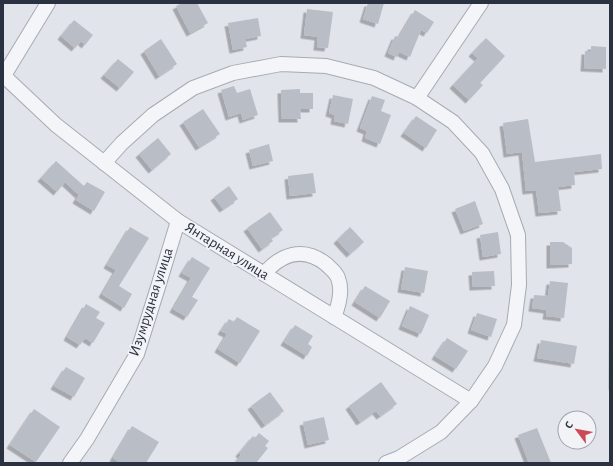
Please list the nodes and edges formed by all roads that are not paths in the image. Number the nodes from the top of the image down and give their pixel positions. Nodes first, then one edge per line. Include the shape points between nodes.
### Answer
1 (48, 3) edge
2 (480, 3) edge
3 (3, 76) edge
4 (417, 98) junction
5 (104, 163) junction
6 (178, 221) junction
7 (264, 274) junction
8 (334, 317) junction
9 (471, 401) junction
10 (70, 463) edge
11 (386, 463) edge

1 - 3 street
2 - 4 street
3 - 5 street, Янтарная улица via 56,125
4 - 5 street via 374,78 326,66 280,64 233,73 193,88 153,115
4 - 9 street via 453,122 482,153 502,189 518,235 519,286 514,325 495,366
5 - 6 street, Янтарная улица
6 - 7 street, Янтарная улица
6 - 10 street, Изумрудная улица via 136,354 87,439
7 - 8 street, Янтарная улица
7 - 8 street via 273,263 286,256 299,254 322,261 338,277 340,299
8 - 9 street, Янтарная улица
9 - 11 street via 440,432 399,458

